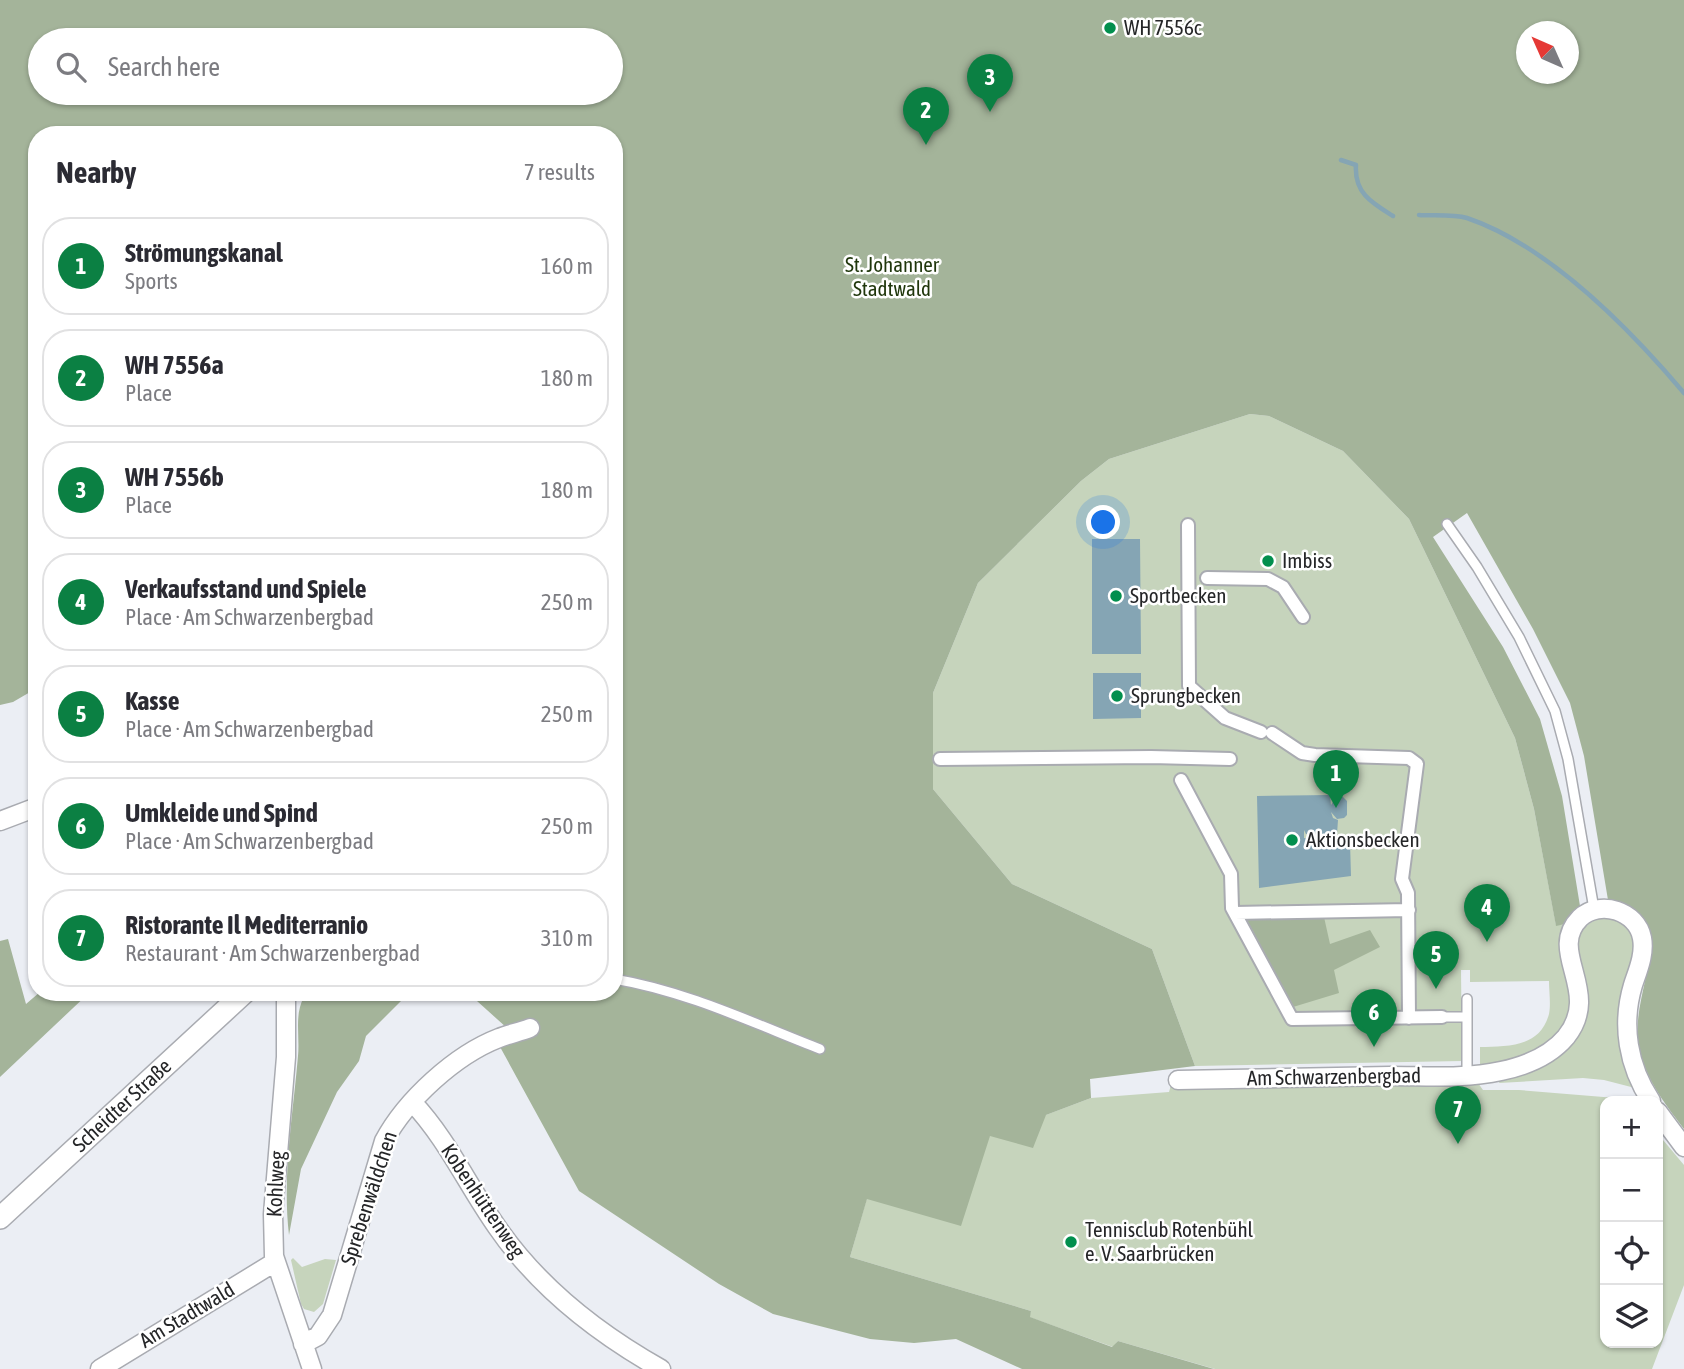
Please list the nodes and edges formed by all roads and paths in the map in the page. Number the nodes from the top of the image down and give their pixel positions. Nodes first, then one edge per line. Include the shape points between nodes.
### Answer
1 (1447, 524) dead end
2 (1188, 525) dead end
3 (1207, 578) dead end
4 (1303, 617) dead end
5 (940, 759) dead end
6 (1230, 759) dead end
7 (1181, 780) dead end
8 (28, 810) edge
9 (0, 821) edge
10 (1409, 909) junction
11 (1594, 909) junction
12 (1235, 913) junction
13 (623, 981) edge
14 (1467, 999) dead end
15 (235, 1001) edge
16 (286, 1001) edge
17 (1442, 1017) joint
18 (1466, 1017) junction
19 (1409, 1018) junction
20 (530, 1028) dead end
21 (820, 1049) dead end
22 (1467, 1075) junction
23 (1178, 1080) dead end
24 (1648, 1096) edge
25 (413, 1103) junction
26 (1663, 1119) edge
27 (1684, 1147) edge
28 (0, 1218) edge
29 (275, 1262) junction
30 (303, 1344) junction
31 (100, 1369) edge
32 (312, 1369) edge
33 (661, 1369) edge

1 - 11 lane via 1519,637 1555,711 1569,759
2 - 10 street via 1189,686 1225,718 1266,732 1302,753 1409,758 1417,764 1402,879
3 - 4 street via 1268,579 1283,587
5 - 6 street
7 - 12 street via 1231,874
8 - 9 street
10 - 12 street
10 - 19 street
11 - 22 street, Am Schwarzenbergbad via 1568,934 1580,994 1579,1009 1567,1035 1527,1063
11 - 24 street via 1608,908 1627,916 1642,937 1643,953 1627,1017 1628,1042
12 - 19 street via 1293,1019
13 - 21 lane via 710,1005
14 - 18 lane
15 - 28 street, Scheidter Straße
16 - 29 street, Kohlweg via 273,1214
17 - 18 lane
17 - 19 street
18 - 22 lane
20 - 25 street, Sprebenwäldchen via 471,1052
22 - 23 street, Am Schwarzenbergbad
25 - 30 street, Sprebenwäldchen via 394,1122 384,1141 332,1315 318,1336
25 - 33 street, Kobenhüttenweg via 522,1261 601,1332
26 - 27 street
29 - 30 street, Kohlweg
29 - 31 street, Am Stadtwald
30 - 32 street, Kohlweg

